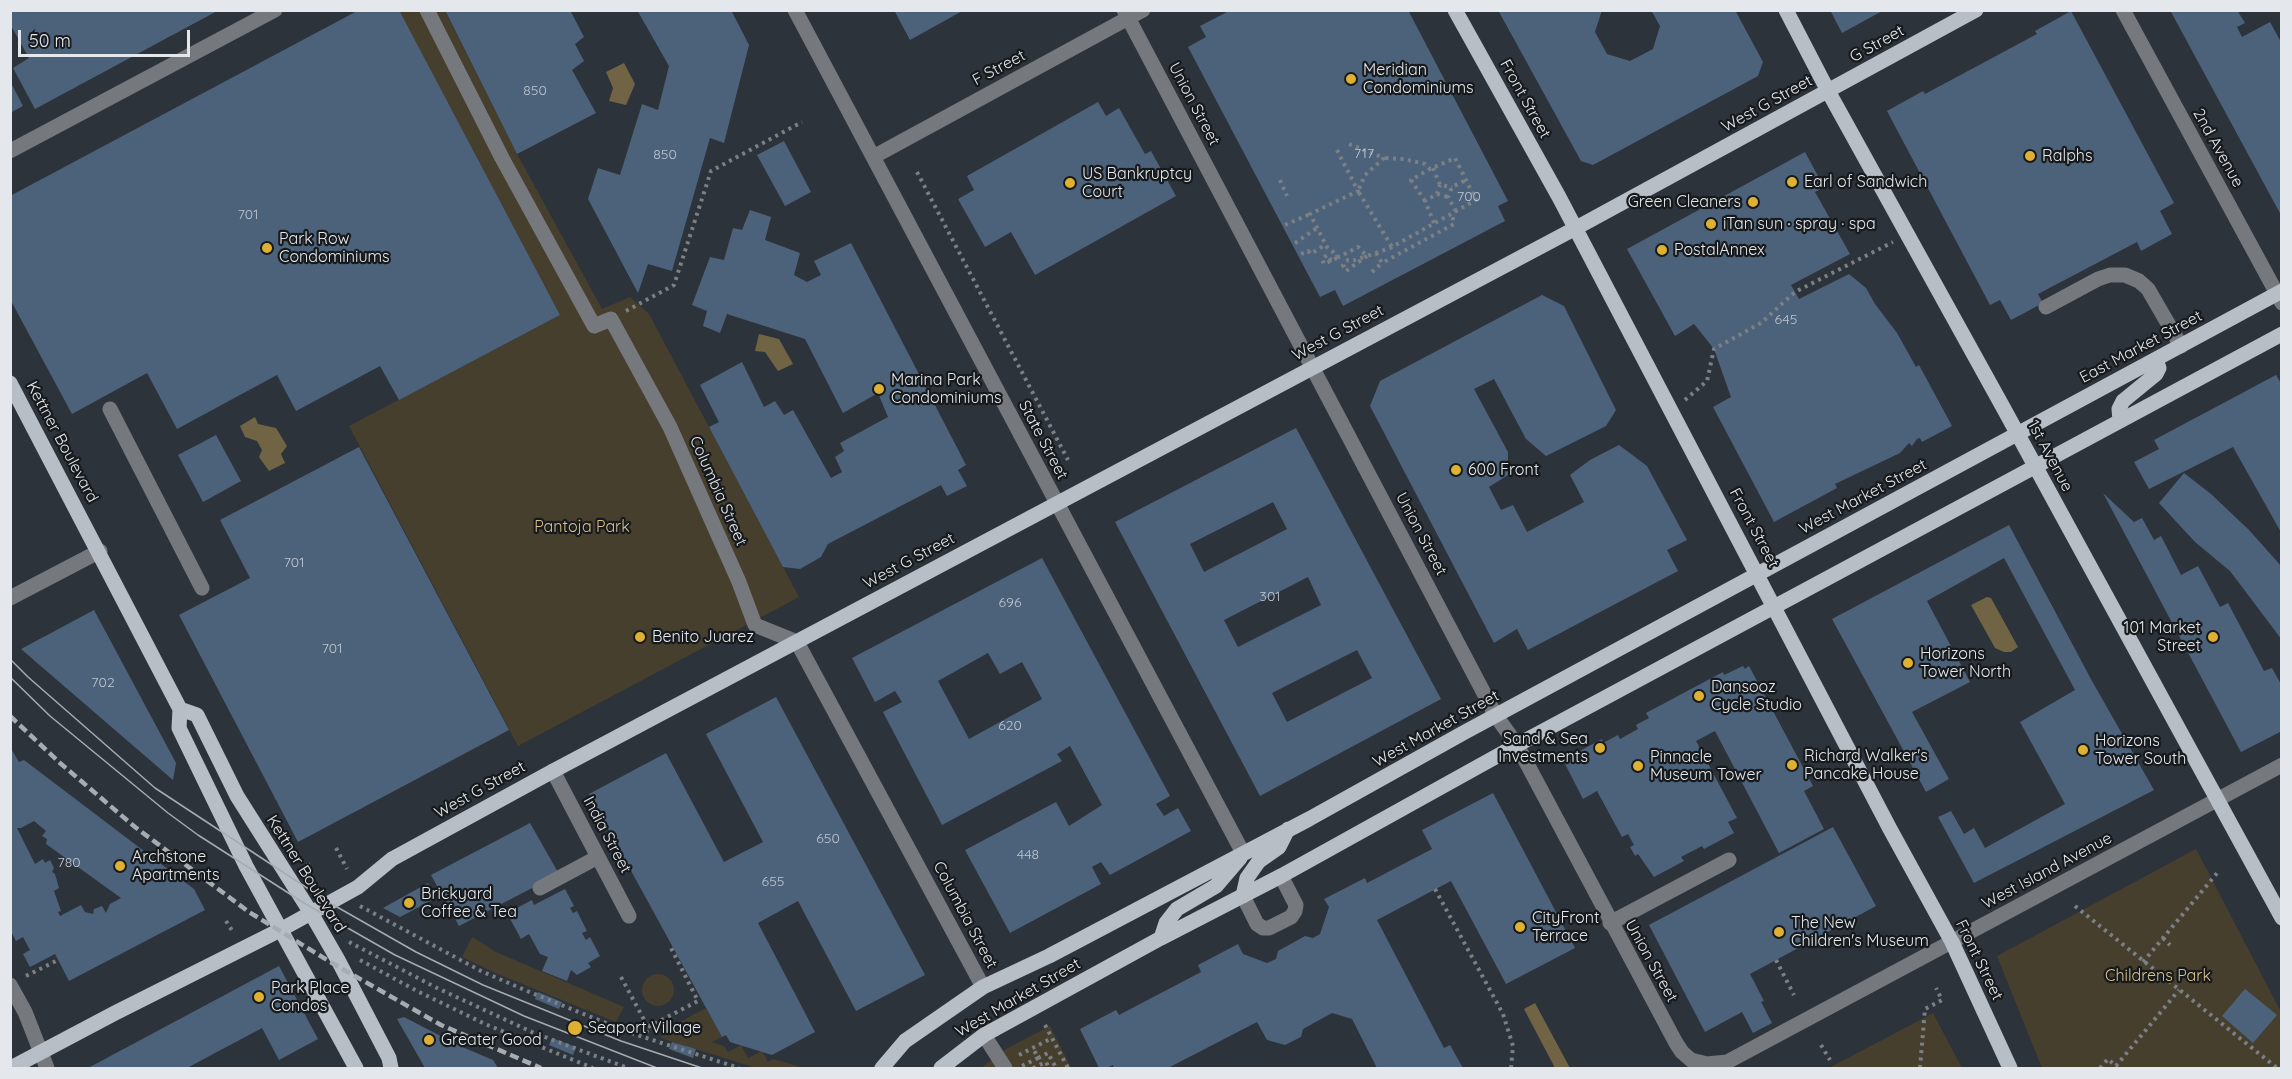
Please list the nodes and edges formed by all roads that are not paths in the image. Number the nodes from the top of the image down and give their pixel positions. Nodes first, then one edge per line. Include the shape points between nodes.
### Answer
1 (275, 10) edge
2 (427, 10) edge
3 (795, 10) edge
4 (1143, 10) edge
5 (1455, 10) edge
6 (1786, 10) edge
7 (1976, 10) edge
8 (2123, 10) edge
9 (1126, 14) edge
10 (1828, 91) junction
11 (10, 151) edge
12 (873, 157) junction
13 (1576, 228) junction
14 (2280, 296) edge
15 (2046, 307) dead end
16 (2282, 334) edge
17 (2181, 346) junction
18 (2156, 359) junction
19 (1312, 368) junction
20 (10, 383) edge
21 (110, 409) dead end
22 (2120, 421) junction
23 (2018, 434) junction
24 (2035, 466) junction
25 (1056, 503) junction
26 (100, 551) junction
27 (1758, 574) junction
28 (202, 588) dead end
29 (10, 598) edge
30 (1775, 607) junction
31 (797, 642) junction
32 (180, 709) junction
33 (1496, 716) junction
34 (1516, 745) junction
35 (2282, 765) edge
36 (553, 771) junction
37 (2218, 799) junction
38 (1288, 829) junction
39 (1243, 853) junction
40 (598, 857) junction
41 (1729, 860) dead end
42 (1281, 876) junction
43 (540, 888) dead end
44 (1243, 896) junction
45 (311, 913) junction
46 (629, 916) dead end
47 (2282, 918) edge
48 (1610, 922) junction
49 (282, 929) junction
50 (1161, 938) junction
51 (1952, 942) junction
52 (15, 982) edge
53 (984, 987) junction
54 (984, 1035) junction
55 (41, 1053) junction
56 (1700, 1062) joint
57 (1004, 1066) edge
58 (11, 1068) edge
59 (47, 1068) edge
60 (356, 1068) edge
61 (391, 1068) edge
62 (882, 1068) edge
63 (941, 1068) edge
64 (2010, 1068) edge

1 - 11 street
2 - 31 street, Columbia Street via 594,326 611,319 670,427 755,625
3 - 12 street, State Street
4 - 9 street, F Street
5 - 13 main road, Front Street
6 - 10 main road, 1st Avenue
7 - 10 main road, G Street
8 - 14 street, 2nd Avenue
9 - 12 street, F Street
9 - 19 street, Union Street
10 - 13 main road, West G Street
10 - 23 main road, 1st Avenue
12 - 25 street, State Street
13 - 19 main road, West G Street
13 - 27 main road, Front Street
14 - 17 main road, East Market Street
15 - 17 street via 2098,279 2125,275 2148,289
16 - 22 main road
17 - 18 main road, East Market Street
18 - 22 main road via 2156,374 2122,401
18 - 23 main road, East Market Street
19 - 25 main road, West G Street
19 - 33 street, Union Street
20 - 26 main road, Kettner Boulevard
21 - 28 street
22 - 24 main road
23 - 24 main road, 1st Avenue
23 - 27 main road, West Market Street
24 - 30 main road, West Market Street
24 - 37 main road, 1st Avenue
25 - 31 main road, West G Street
25 - 39 street, State Street
26 - 29 street
26 - 32 main road, Kettner Boulevard
27 - 30 main road, Front Street
27 - 33 main road, West Market Street
30 - 34 main road, West Market Street
30 - 51 main road, Front Street
31 - 36 main road, West G Street
31 - 53 street, Columbia Street
32 - 45 main road, Kettner Boulevard via 197,715 237,796
32 - 49 main road, Kettner Boulevard via 179,728 246,866
33 - 34 street, Union Street
33 - 38 main road, West Market Street
34 - 42 main road, West Market Street
34 - 48 street, Union Street
35 - 37 street, West Island Avenue
36 - 40 street, India Street
36 - 45 main road, West G Street via 392,859 358,887
37 - 47 main road, 1st Avenue
37 - 51 street, West Island Avenue
38 - 39 main road, West Market Street
38 - 44 main road via 1279,847 1259,861 1246,878
39 - 50 main road via 1216,886 1177,909
39 - 53 main road, West Market Street
40 - 43 street
40 - 46 street, India Street
41 - 48 street
42 - 44 main road, West Market Street
42 - 44 street via 1296,905 1291,917 1263,928
44 - 50 main road, West Market Street
45 - 49 main road, West G Street
45 - 61 main road, Kettner Boulevard
48 - 56 street, Union Street via 1676,1043 1690,1060
49 - 55 main road, West G Street
49 - 60 main road, Kettner Boulevard
50 - 54 main road, West Market Street
51 - 56 street, West Island Avenue via 1727,1062
51 - 64 main road, Front Street
52 - 55 street
53 - 62 main road, West Market Street via 905,1041
54 - 57 street
54 - 63 main road, West Market Street
55 - 58 main road, West G Street
55 - 59 street

